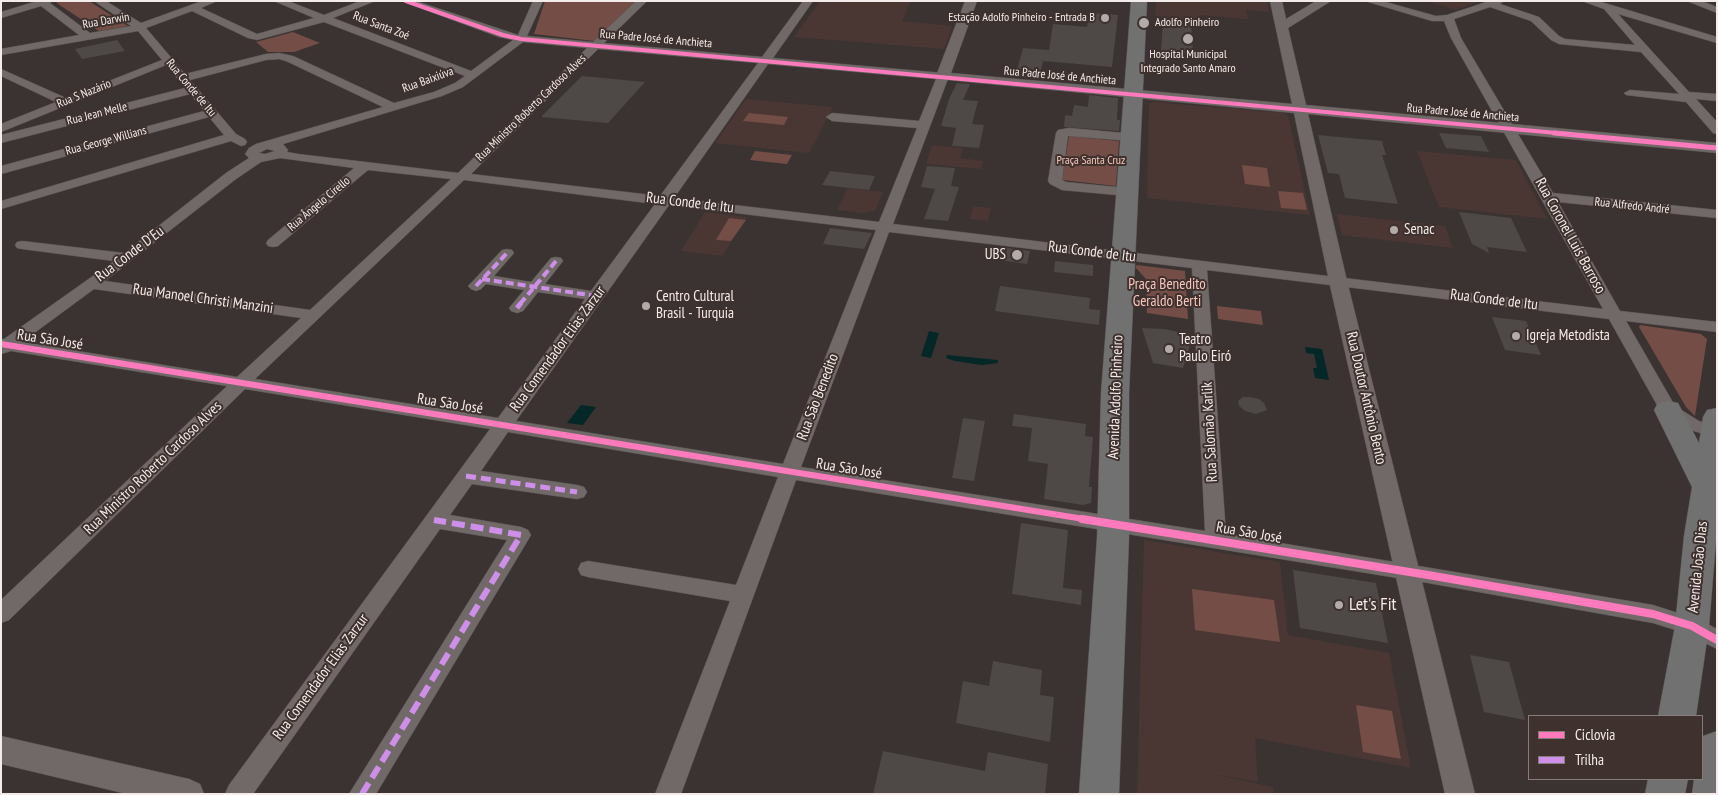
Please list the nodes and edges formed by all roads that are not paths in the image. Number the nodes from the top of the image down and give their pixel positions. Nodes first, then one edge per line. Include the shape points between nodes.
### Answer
1 (99, 1) edge
2 (279, 1) edge
3 (370, 1) edge
4 (406, 1) edge
5 (642, 1) edge
6 (808, 1) edge
7 (971, 1) edge
8 (1140, 1) edge
9 (1276, 1) edge
10 (1299, 1) edge
11 (1370, 1) edge
12 (1587, 1) edge
13 (1692, 1) edge
14 (46, 2) edge
15 (537, 2) edge
16 (1323, 2) edge
17 (1495, 3) edge
18 (201, 4) edge
19 (1607, 7) junction
20 (1717, 10) edge
21 (1, 15) edge
22 (325, 18) junction
23 (1448, 18) junction
24 (1282, 26) junction
25 (140, 27) junction
26 (89, 37) junction
27 (521, 39) junction
28 (1717, 40) edge
29 (596, 45) junction
30 (1644, 49) junction
31 (1, 52) edge
32 (764, 60) junction
33 (168, 61) junction
34 (1, 72) edge
35 (473, 75) junction
36 (943, 76) junction
37 (183, 78) junction
38 (192, 90) junction
39 (1630, 93) dead end
40 (1134, 94) junction
41 (1689, 97) junction
42 (1717, 98) edge
43 (60, 103) junction
44 (393, 107) junction
45 (1300, 109) junction
46 (211, 113) junction
47 (832, 117) dead end
48 (74, 120) junction
49 (923, 125) junction
50 (1, 128) edge
51 (1509, 129) junction
52 (1717, 130) edge
53 (232, 137) junction
54 (1131, 137) junction
55 (294, 138) junction
56 (1, 139) edge
57 (1717, 148) edge
58 (257, 149) junction
59 (280, 151) junction
60 (365, 166) junction
61 (1, 170) edge
62 (461, 177) junction
63 (1127, 192) junction
64 (1548, 197) junction
65 (665, 200) junction
66 (1, 205) edge
67 (1717, 214) edge
68 (884, 227) junction
69 (272, 243) dead end
70 (22, 245) dead end
71 (507, 253) dead end
72 (1122, 255) junction
73 (126, 258) junction
74 (556, 261) dead end
75 (1199, 264) junction
76 (1338, 281) junction
77 (90, 284) junction
78 (534, 287) junction
79 (596, 296) junction
80 (516, 308) dead end
81 (1614, 314) junction
82 (315, 315) junction
83 (1717, 326) edge
84 (3, 346) edge
85 (241, 383) junction
86 (1668, 410) junction
87 (502, 426) junction
88 (1716, 427) edge
89 (789, 472) junction
90 (466, 476) junction
91 (1707, 487) junction
92 (577, 492) dead end
93 (434, 520) junction
94 (1113, 524) junction
95 (1216, 540) junction
96 (588, 569) dead end
97 (1407, 572) junction
98 (742, 595) junction
99 (1, 614) edge
100 (1704, 633) edge
101 (1677, 715) edge
102 (1717, 748) edge
103 (1, 750) edge
104 (189, 794) edge
105 (238, 794) edge
106 (362, 794) edge
107 (668, 794) edge
108 (1099, 794) edge
109 (1460, 794) edge
110 (1712, 794) edge

1 - 25 street, Rua Conde de Itu
2 - 22 street, Rua Santa Zoé
3 - 22 street
4 - 27 street, Rua Padre José de Anchieta via 503,36
5 - 29 street, Rua Ministro Roberto Cardoso Alves
6 - 32 street, Rua Comendador Elias Zarzur
7 - 36 street, Rua São Benedito
8 - 40 main road, Avenida Adolfo Pinheiro
9 - 24 street, Rua Doutor Antônio Bento
10 - 16 street
11 - 23 street via 1432,19
12 - 19 street
13 - 20 street
14 - 21 street
14 - 26 street
15 - 27 street, Rua Baixiúva
16 - 24 street
17 - 23 street
17 - 30 street via 1535,19 1563,42
18 - 22 street via 252,36
18 - 25 street, Rua Darwin
19 - 28 street
19 - 30 street
22 - 35 street, Rua Santa Zoé
23 - 51 street, Rua Coronel Luís Barroso via 1456,38
24 - 45 street, Rua Doutor Antônio Bento
25 - 26 street, Rua Darwin
25 - 33 street, Rua Conde de Itu
26 - 31 street, Rua Darwin
27 - 29 street, Rua Padre José de Anchieta
27 - 35 street, Rua Baixiúva
29 - 32 street, Rua Padre José de Anchieta
29 - 62 street, Rua Ministro Roberto Cardoso Alves
30 - 41 street
32 - 36 street, Rua Padre José de Anchieta
32 - 65 street, Rua Comendador Elias Zarzur
33 - 37 street, Rua Conde de Itu
33 - 43 street, Rua S Nazário
34 - 43 street
35 - 44 street, Rua Baixiúva via 438,94
36 - 40 street, Rua Padre José de Anchieta
36 - 49 street, Rua São Benedito
37 - 38 street, Rua Conde de Itu
37 - 44 street via 279,56
38 - 46 street, Rua Conde de Itu
38 - 48 street, Rua Jean Melle
39 - 41 street
40 - 45 street, Rua Padre José de Anchieta
40 - 54 main road, Avenida Adolfo Pinheiro
41 - 42 street
41 - 52 street
43 - 48 street
43 - 50 street, Rua S Nazário
44 - 55 street, Rua Baixiúva
45 - 51 street, Rua Padre José de Anchieta
45 - 76 street, Rua Doutor Antônio Bento
46 - 53 street, Rua Conde de Itu
46 - 61 street, Rua George Willians
47 - 49 street
48 - 56 street, Rua Jean Melle
49 - 68 street, Rua São Benedito
51 - 57 street, Rua Padre José de Anchieta
51 - 64 street, Rua Coronel Luís Barroso
53 - 58 street, Rua Conde de Itu
53 - 66 street
54 - 63 main road, Avenida Adolfo Pinheiro
54 - 63 street via 1062,133 1055,181 1062,186
55 - 58 street, Rua Conde D'Eu
55 - 59 street
58 - 59 street via 266,158
58 - 73 street, Rua Conde D'Eu via 231,176
59 - 60 street, Rua Conde de Itu via 298,158
60 - 62 street, Rua Conde de Itu
60 - 69 street, Rua Ângelo Cirello
62 - 65 street, Rua Conde de Itu
62 - 82 street, Rua Ministro Roberto Cardoso Alves
63 - 72 main road, Avenida Adolfo Pinheiro
64 - 67 street, Rua Alfredo André
64 - 81 street, Rua Coronel Luís Barroso
65 - 68 street, Rua Conde de Itu
65 - 79 street, Rua Comendador Elias Zarzur
68 - 72 street, Rua Conde de Itu
68 - 89 street, Rua São Benedito
70 - 73 street
71 - 78 street via 479,283
72 - 75 street, Rua Conde de Itu
72 - 94 main road, Avenida Adolfo Pinheiro
73 - 77 street, Rua Conde D'Eu
74 - 78 street
75 - 76 street, Rua Conde de Itu
75 - 95 street, Rua Salomão Karlik
76 - 81 street, Rua Conde de Itu
76 - 97 street, Rua Doutor Antônio Bento
77 - 82 street, Rua Manoel Christi Manzini
77 - 84 street, Rua Conde D'Eu
78 - 79 street
78 - 80 street
79 - 87 street, Rua Comendador Elias Zarzur
81 - 83 street, Rua Conde de Itu
81 - 86 street, Rua Coronel Luís Barroso
82 - 85 street, Rua Ministro Roberto Cardoso Alves
84 - 85 street, Rua São José
85 - 87 street, Rua São José
85 - 99 street, Rua Ministro Roberto Cardoso Alves
86 - 88 street, Rua Coronel Luís Barroso via 1693,425
86 - 91 main road
87 - 89 street, Rua São José
87 - 90 street, Rua Comendador Elias Zarzur
88 - 91 main road, Avenida João Dias
89 - 94 street, Rua São José
89 - 98 street, Rua São Benedito
90 - 92 street
90 - 93 street, Rua Comendador Elias Zarzur
91 - 100 main road, Avenida João Dias
93 - 105 street, Rua Comendador Elias Zarzur
93 - 106 street via 521,535
94 - 95 street, Rua São José
94 - 108 main road, Avenida Adolfo Pinheiro
95 - 97 street, Rua São José
96 - 98 street
97 - 100 street, Rua São José via 1653,614
97 - 109 street, Rua Doutor Antônio Bento
98 - 107 street, Rua São Benedito
100 - 101 main road, Avenida João Dias
102 - 110 main road
103 - 104 street

